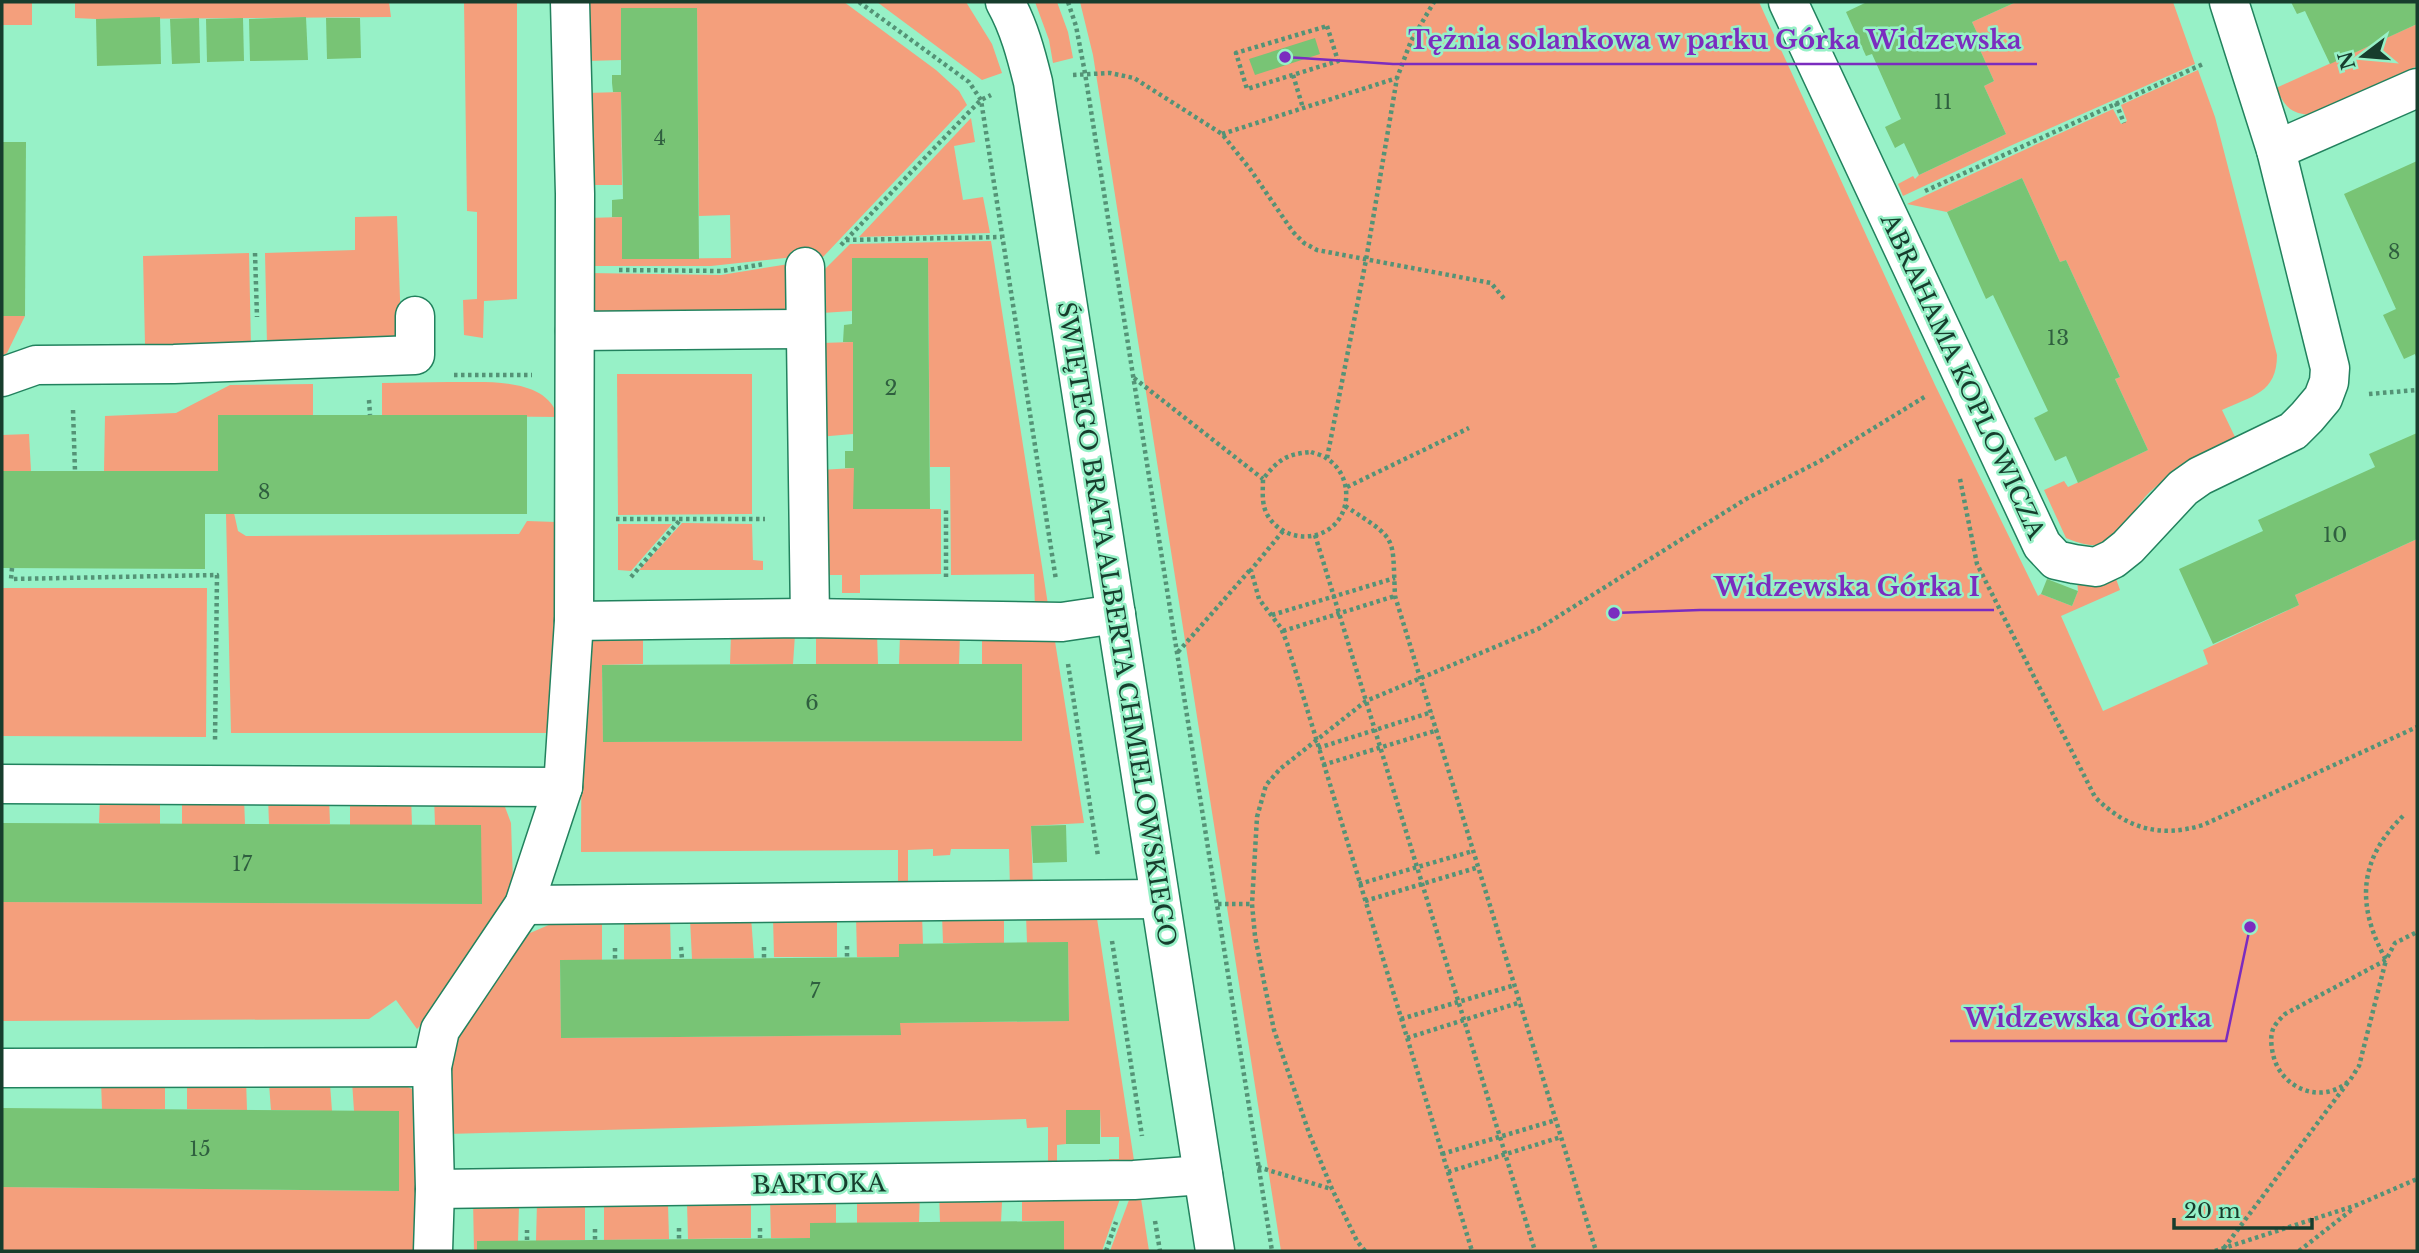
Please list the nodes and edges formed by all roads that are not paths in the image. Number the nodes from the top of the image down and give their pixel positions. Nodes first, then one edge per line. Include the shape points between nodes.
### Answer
1 (570, 2) edge
2 (1005, 2) edge
3 (1788, 2) edge
4 (2229, 2) edge
5 (2417, 88) edge
6 (2276, 150) junction
7 (805, 267) road end
8 (415, 316) dead end
9 (805, 329) junction
10 (575, 331) junction
11 (2, 377) edge
12 (1116, 614) junction
13 (810, 618) junction
14 (583, 621) junction
15 (2, 784) edge
16 (563, 787) junction
17 (1159, 899) junction
18 (524, 905) junction
19 (432, 1067) junction
20 (2, 1068) edge
21 (1203, 1175) junction
22 (435, 1189) junction
23 (433, 1251) edge
24 (1215, 1251) edge

1 - 10 street
2 - 12 street, ŚWIĘTEGO BRATA ALBERTA CHMIELOWSKIEGO via 1033,82
3 - 6 street, ABRAHAMA KOPLOWICZA via 2042,545 2056,560 2095,567 2113,559 2183,488 2293,431 2323,398 2330,368
4 - 6 street, ABRAHAMA KOPLOWICZA
5 - 6 street
7 - 9 street
8 - 11 street via 415,355 36,365
9 - 10 street
9 - 13 street
10 - 14 street via 575,519
12 - 13 street via 1062,622
12 - 17 street, ŚWIĘTEGO BRATA ALBERTA CHMIELOWSKIEGO
13 - 14 street
14 - 16 street
15 - 16 street
16 - 18 street
17 - 18 street
17 - 21 street, ŚWIĘTEGO BRATA ALBERTA CHMIELOWSKIEGO
18 - 19 street via 440,1030
19 - 20 street
19 - 22 street
21 - 22 street, BARTOKA via 1134,1180
21 - 24 street, ŚWIĘTEGO BRATA ALBERTA CHMIELOWSKIEGO
22 - 23 street

